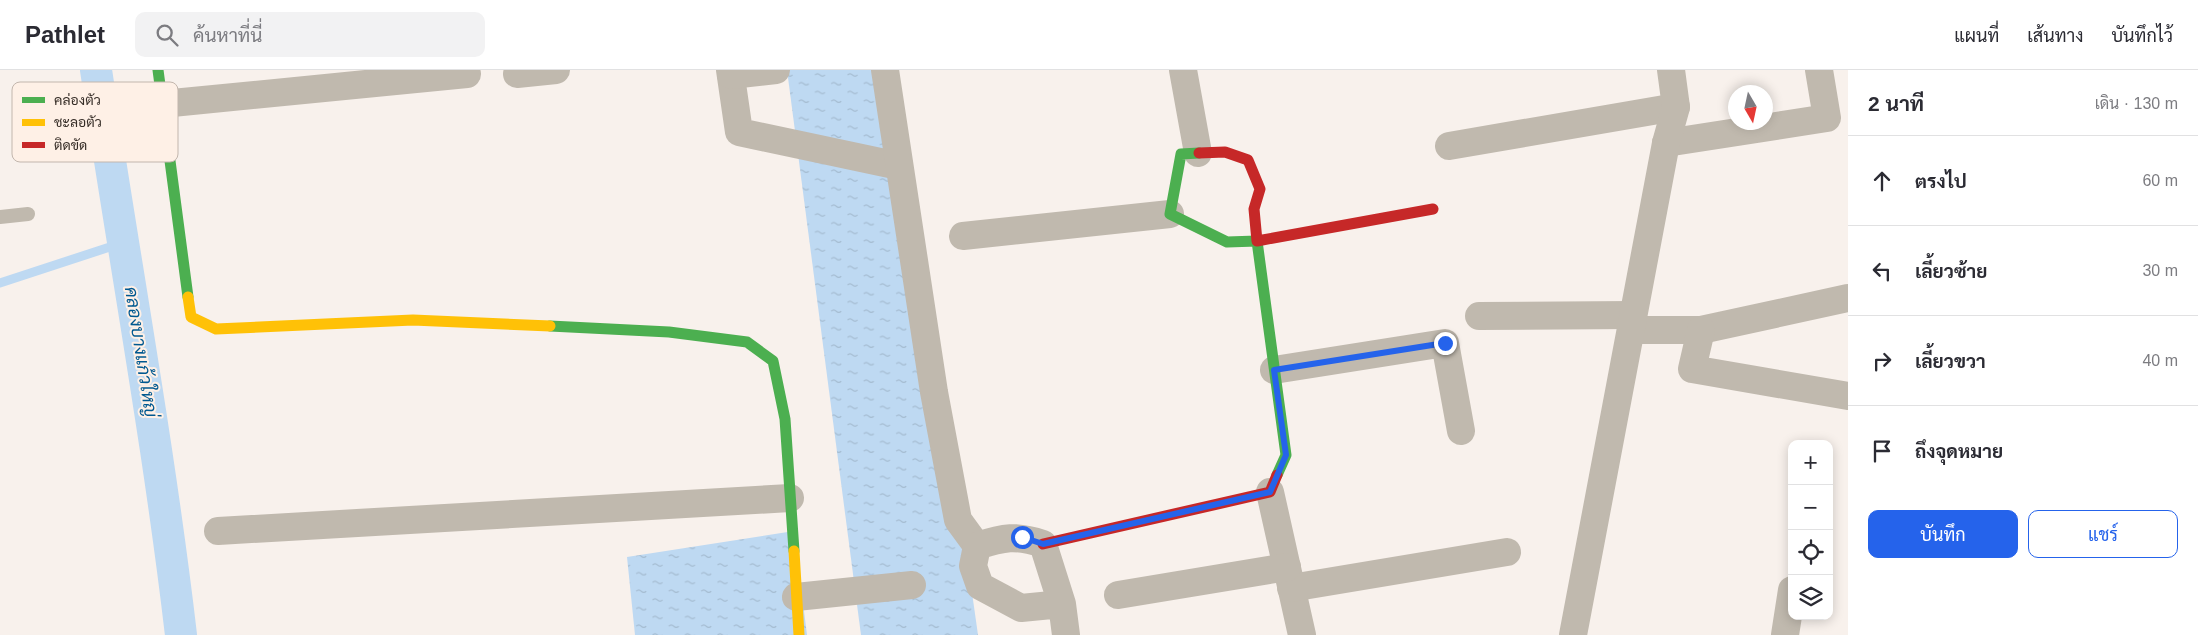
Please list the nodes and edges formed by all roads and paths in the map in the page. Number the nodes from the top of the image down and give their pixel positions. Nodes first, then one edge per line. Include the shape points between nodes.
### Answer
1 (556, 70) edge
2 (776, 70) edge
3 (885, 70) edge
4 (1183, 70) edge
5 (1671, 70) edge
6 (1819, 70) edge
7 (731, 73) edge
8 (467, 74) dead end
9 (517, 74) dead end
10 (178, 102) edge
11 (1676, 107) junction
12 (1838, 117) edge
13 (1666, 143) junction
14 (1449, 146) dead end
15 (1198, 153) junction
16 (170, 162) edge
17 (899, 166) junction
18 (1433, 209) dead end
19 (28, 214) dead end
20 (1170, 214) junction
21 (0, 217) edge
22 (963, 236) dead end
23 (1257, 241) junction
24 (1848, 298) edge
25 (1479, 316) dead end
26 (1632, 322) junction
27 (1701, 330) junction
28 (1274, 370) junction
29 (1848, 396) edge
30 (1461, 431) dead end
31 (1270, 492) junction
32 (790, 498) junction
33 (218, 531) dead end
34 (1043, 544) junction
35 (977, 546) junction
36 (1507, 552) dead end
37 (1289, 578) junction
38 (912, 585) dead end
39 (1118, 596) dead end
40 (796, 597) junction
41 (1062, 604) junction
42 (1788, 616) edge
43 (799, 635) edge
44 (1066, 635) edge
45 (1302, 635) edge
46 (1573, 635) edge
47 (1785, 635) edge

1 - 9 street
2 - 7 street
3 - 17 street
4 - 15 street
5 - 11 street
6 - 12 street
7 - 17 street via 740,132
8 - 10 street
11 - 13 street
11 - 14 street
12 - 13 street
13 - 26 street
15 - 20 street via 1181,154
15 - 23 street via 1225,152 1248,160 1260,189 1254,209
16 - 32 street via 191,317 216,329 412,320 670,332 747,342 773,361 785,418
17 - 35 street via 934,392 958,520
18 - 23 street
19 - 21 lane
20 - 22 street
20 - 23 street via 1227,242
23 - 28 street
24 - 27 street
25 - 26 street
26 - 27 street
26 - 46 street
27 - 29 street via 1692,369
28 - 30 street via 1445,343
28 - 31 street via 1286,455
31 - 34 street
31 - 37 street
32 - 33 street
32 - 40 street
34 - 35 street via 1022,537 998,539
34 - 41 street
35 - 41 street via 973,566 980,586 1021,608
36 - 37 street
37 - 39 street
37 - 45 street
38 - 40 street
40 - 43 street
41 - 44 street
42 - 47 street

